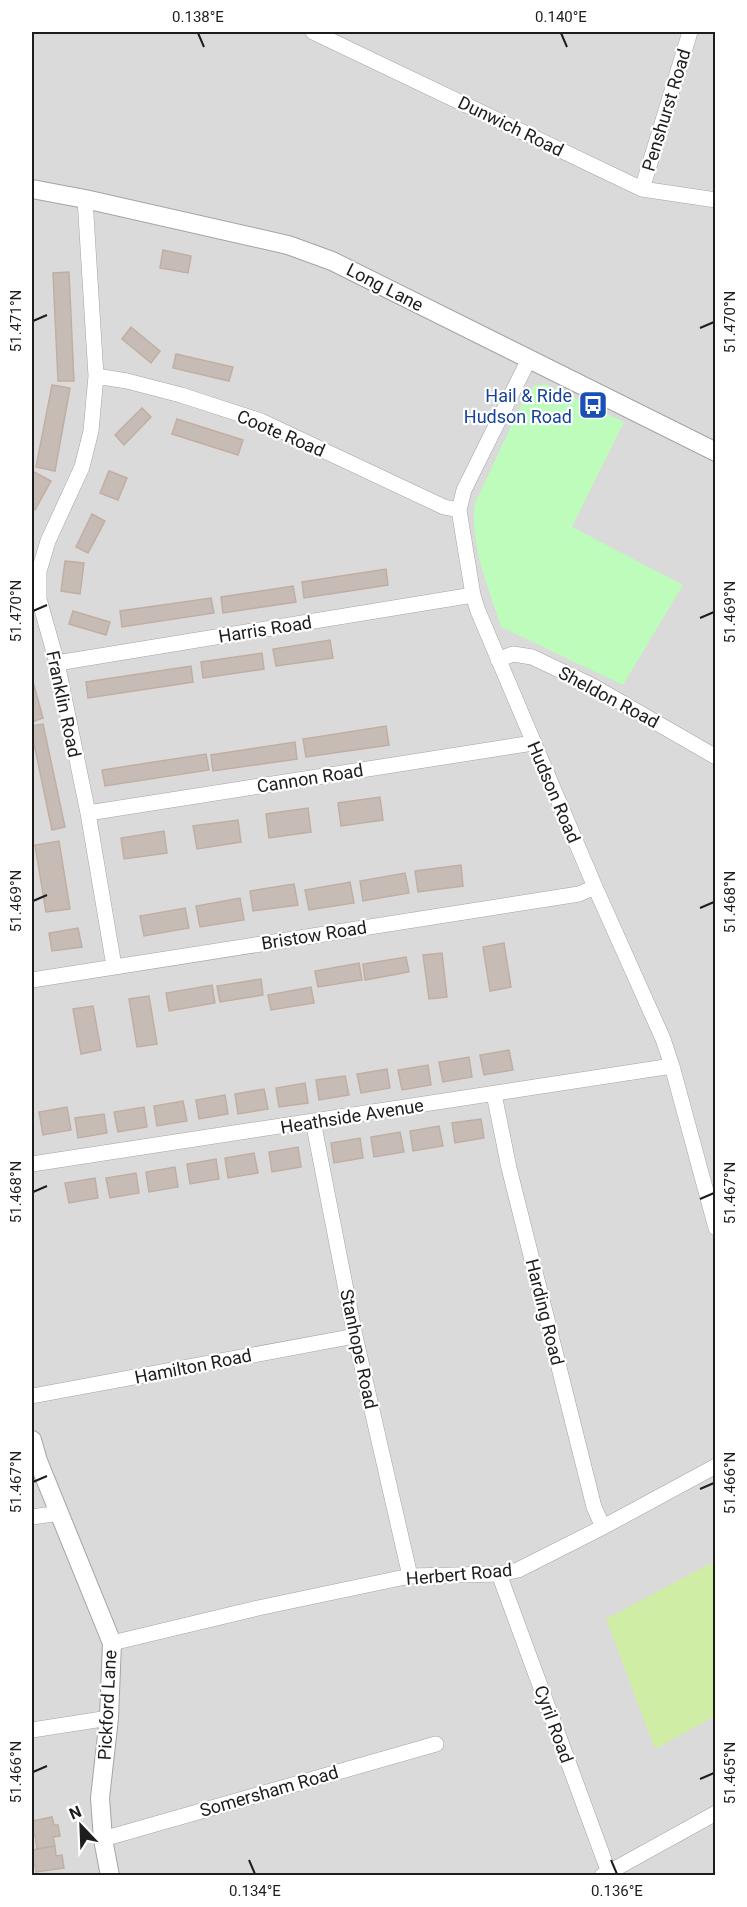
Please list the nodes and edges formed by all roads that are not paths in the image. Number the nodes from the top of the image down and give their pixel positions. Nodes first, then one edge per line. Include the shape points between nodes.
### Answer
1 (313, 32) edge
2 (690, 32) edge
3 (32, 189) edge
4 (642, 189) junction
5 (85, 199) junction
6 (716, 200) edge
7 (529, 359) junction
8 (96, 376) junction
9 (716, 452) edge
10 (459, 510) junction
11 (473, 595) junction
12 (498, 660) junction
13 (57, 663) junction
14 (533, 743) junction
15 (716, 757) edge
16 (88, 813) junction
17 (595, 887) junction
18 (114, 966) junction
19 (32, 980) edge
20 (672, 1066) junction
21 (494, 1094) junction
22 (313, 1121) junction
23 (32, 1164) edge
24 (716, 1228) edge
25 (355, 1336) junction
26 (32, 1396) edge
27 (32, 1440) edge
28 (716, 1466) edge
29 (60, 1513) junction
30 (32, 1517) edge
31 (603, 1527) junction
32 (499, 1574) junction
33 (410, 1576) junction
34 (111, 1643) junction
35 (109, 1718) junction
36 (32, 1730) edge
37 (436, 1744) dead end
38 (716, 1813) edge
39 (103, 1839) junction
40 (605, 1874) edge
41 (110, 1875) edge

1 - 4 street, Dunwich Road
2 - 4 street, Penshurst Road
3 - 5 street, Long Lane
4 - 6 street, Dunwich Road
5 - 7 street, Long Lane via 288,244 332,261
5 - 8 street, Franklin Road
7 - 9 street, Long Lane
7 - 10 street, Hudson Road via 464,490
8 - 10 street, Coote Road via 181,395 261,421 444,507
8 - 13 street, Franklin Road via 91,431 82,467 48,541 39,571 39,599
10 - 11 street, Hudson Road
11 - 12 street, Hudson Road
11 - 13 street, Harris Road
12 - 14 street, Hudson Road
12 - 15 street, Sheldon Road via 513,654 532,657 591,685
13 - 16 street, Franklin Road
14 - 16 street, Cannon Road
14 - 17 street, Hudson Road
16 - 18 street, Franklin Road
17 - 18 street, Bristow Road via 579,894
17 - 20 street, Hudson Road
18 - 19 street, Bristow Road
20 - 21 street, Heathside Avenue
20 - 24 street, Hudson Road
21 - 22 street, Heathside Avenue
21 - 31 street, Harding Road via 508,1168 594,1507
22 - 23 street, Heathside Avenue
22 - 25 street, Stanhope Road
25 - 26 street, Hamilton Road
25 - 33 street, Stanhope Road
27 - 29 street, Pickford Lane
28 - 31 street, Herbert Road
29 - 30 street
29 - 34 street, Pickford Lane
31 - 32 street, Herbert Road via 518,1570
32 - 33 street, Herbert Road
32 - 40 street, Cyril Road
33 - 34 street, Herbert Road
34 - 35 street, Pickford Lane
35 - 36 street
35 - 39 street, Pickford Lane via 100,1798
37 - 39 street, Somersham Road
38 - 40 street
39 - 41 street, Pickford Lane

